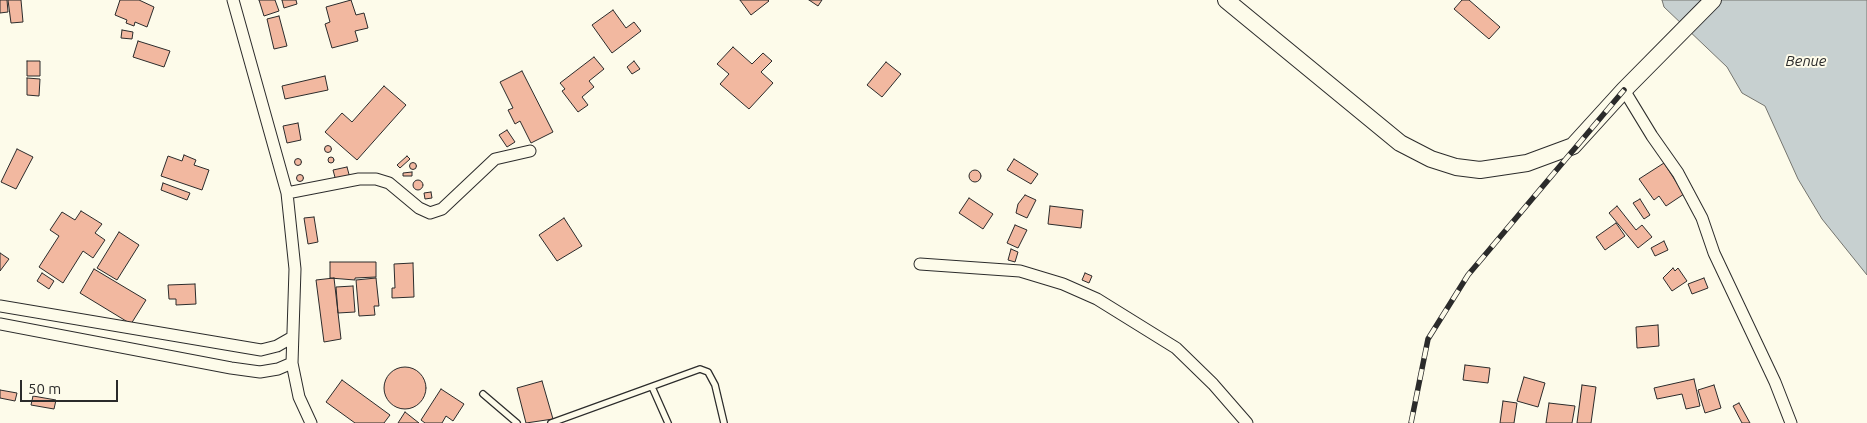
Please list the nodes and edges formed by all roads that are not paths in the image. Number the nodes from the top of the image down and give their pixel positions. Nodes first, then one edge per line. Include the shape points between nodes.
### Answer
1 (233, 0) edge
2 (1226, 0) edge
3 (1713, 0) edge
4 (1624, 90) junction
5 (530, 151) dead end
6 (287, 193) junction
7 (920, 264) dead end
8 (0, 306) edge
9 (61, 317) junction
10 (0, 324) edge
11 (58, 334) junction
12 (291, 338) junction
13 (292, 363) junction
14 (652, 387) junction
15 (483, 394) dead end
16 (311, 423) edge
17 (518, 423) edge
18 (550, 423) edge
19 (668, 423) edge
20 (724, 423) edge
21 (1247, 423) edge
22 (1791, 423) edge

1 - 6 street
2 - 4 main road via 1400,143 1456,167 1480,170 1526,164 1574,146
3 - 4 main road
4 - 22 street via 1678,173 1702,218 1714,253
5 - 6 street via 495,159 442,209 430,212 419,208 389,183 376,179 359,179
6 - 12 street via 295,269
7 - 21 street via 1020,271 1097,298 1176,348
8 - 9 street
9 - 11 street
9 - 12 street via 261,350
10 - 11 street
11 - 13 street via 260,372
12 - 13 street
13 - 16 street via 299,398
14 - 18 lane
14 - 19 lane
14 - 20 lane via 700,369 708,372 715,385
15 - 17 lane

